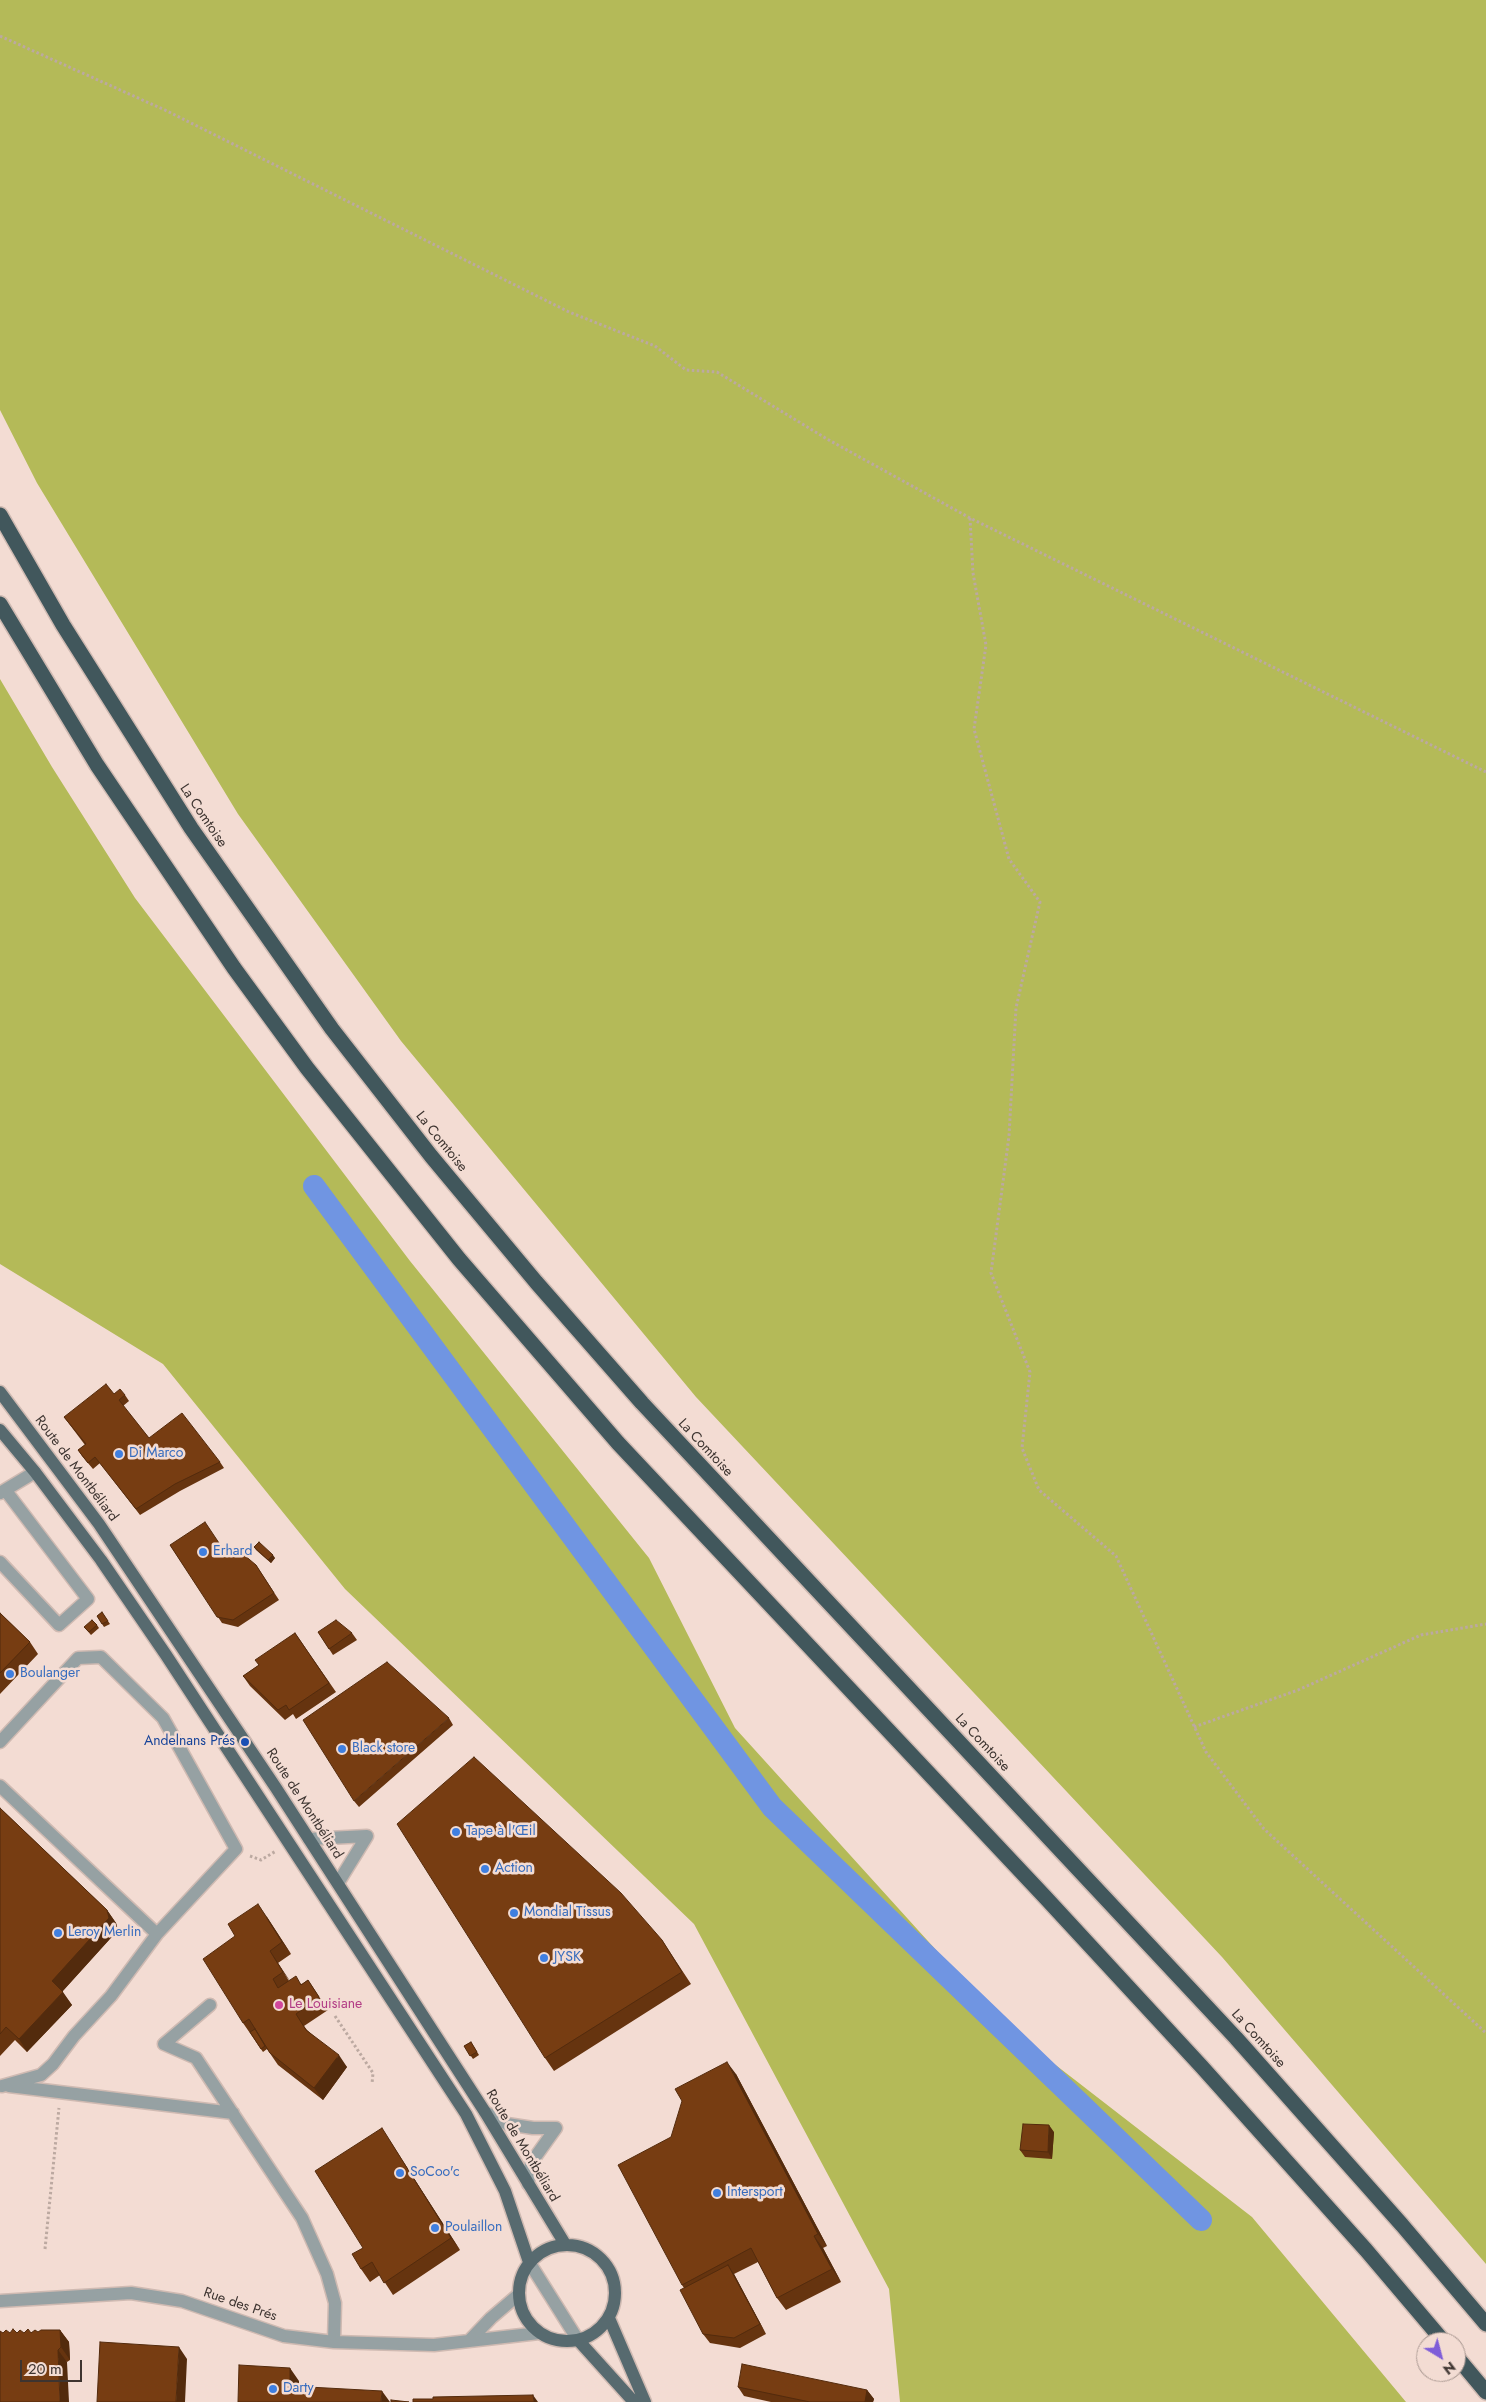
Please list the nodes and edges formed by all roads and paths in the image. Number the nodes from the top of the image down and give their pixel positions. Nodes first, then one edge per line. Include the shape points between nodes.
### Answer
1 (0, 36) edge
2 (0, 515) edge
3 (970, 518) junction
4 (0, 604) edge
5 (1486, 772) edge
6 (0, 1392) edge
7 (0, 1430) edge
8 (35, 1472) junction
9 (3, 1492) edge
10 (0, 1562) edge
11 (1486, 1624) edge
12 (1194, 1727) junction
13 (0, 1742) edge
14 (0, 1786) edge
15 (309, 1839) junction
16 (289, 1842) junction
17 (236, 1849) junction
18 (338, 1883) junction
19 (157, 1934) junction
20 (210, 2005) dead end
21 (335, 2016) dead end
22 (1486, 2033) edge
23 (372, 2084) dead end
24 (1, 2087) edge
25 (61, 2092) junction
26 (485, 2112) junction
27 (233, 2113) junction
28 (528, 2184) junction
29 (565, 2244) junction
30 (45, 2249) dead end
31 (530, 2262) junction
32 (518, 2295) junction
33 (0, 2301) edge
34 (609, 2318) junction
35 (1486, 2324) edge
36 (1436, 2332) edge
37 (539, 2333) junction
38 (470, 2340) junction
39 (578, 2340) junction
40 (334, 2342) junction
41 (1466, 2368) edge
42 (1486, 2392) edge
43 (634, 2402) edge
44 (645, 2402) edge

1 - 3 path via 167,111 569,312 655,346 686,370 717,372
2 - 35 highway, La Comtoise via 63,625 190,828 332,1029 431,1156 642,1403 1229,2031
3 - 5 path
3 - 12 path via 973,573 986,645 974,729 1009,859 1040,902 1016,1008 1009,1136 991,1273 1030,1372 1022,1448 1038,1490 1116,1556
4 - 36 highway via 97,765 234,968 313,1076 459,1259 625,1450 1202,2067
6 - 15 main road, Route de Montbéliard via 99,1524
7 - 8 main road
8 - 9 street
8 - 16 main road via 101,1560
9 - 10 street via 88,1599 59,1625
11 - 12 path via 1421,1635 1298,1690
12 - 22 path via 1206,1752 1264,1829
13 - 17 street via 78,1658 101,1657 163,1718
14 - 19 street
15 - 18 main road, Route de Montbéliard
15 - 18 street via 367,1836
16 - 17 path via 261,1860
16 - 31 main road via 466,2114 505,2191
17 - 19 street
18 - 26 main road, Route de Montbéliard
19 - 24 street via 111,1996 41,2075
20 - 27 street via 164,2044 196,2058
21 - 23 path via 373,2073
24 - 25 street
25 - 27 street
25 - 30 path
26 - 28 main road, Route de Montbéliard
26 - 28 street via 507,2124 556,2128 531,2163
27 - 40 street via 302,2218 327,2274 335,2303
28 - 29 main road, Route de Montbéliard
29 - 31 main road via 552,2247
29 - 34 main road via 593,2252 612,2274 614,2304
31 - 32 main road via 519,2283
31 - 39 street
32 - 37 main road via 524,2316
32 - 38 street
33 - 40 street, Rue des Prés via 131,2293 182,2302 284,2336
34 - 39 main road via 590,2336
34 - 44 main road
37 - 38 street, Rue des Prés
37 - 39 main road via 564,2342
38 - 40 street, Rue des Prés via 434,2345
39 - 43 main road
41 - 42 highway

